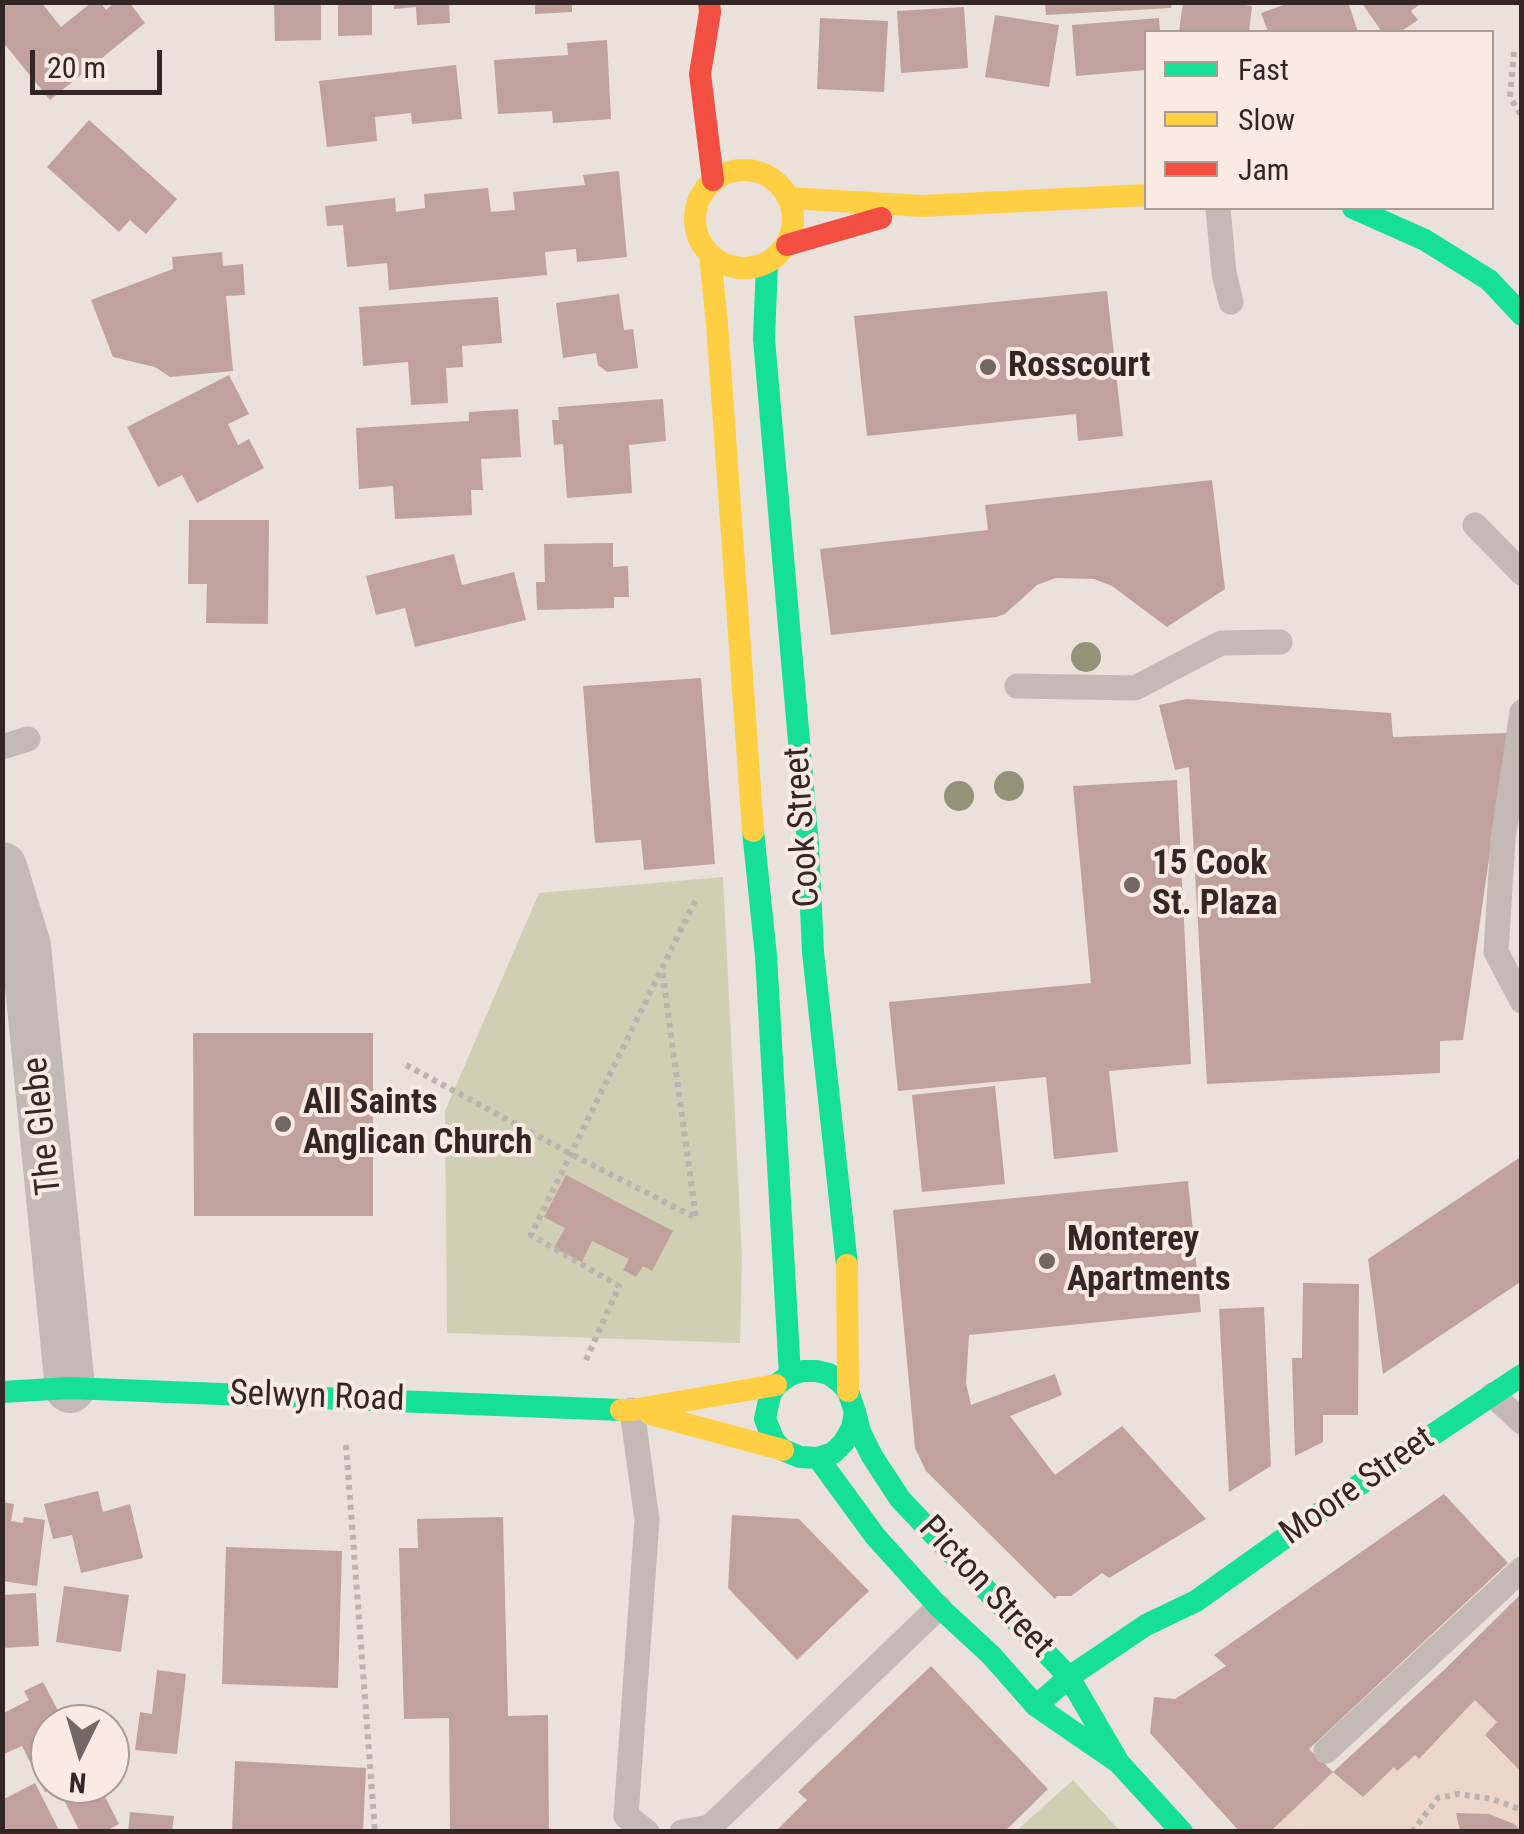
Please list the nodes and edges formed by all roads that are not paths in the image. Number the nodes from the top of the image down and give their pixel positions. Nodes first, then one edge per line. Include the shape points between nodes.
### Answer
1 (710, 7) edge
2 (728, 56) dead end
3 (743, 142) dead end
4 (747, 170) junction
5 (714, 180) junction
6 (1144, 195) edge
7 (788, 198) junction
8 (922, 206) junction
9 (1218, 210) edge
10 (1358, 210) edge
11 (787, 244) junction
12 (710, 256) junction
13 (767, 263) junction
14 (1231, 302) dead end
15 (1522, 316) edge
16 (1475, 526) dead end
17 (1522, 573) edge
18 (1280, 642) dead end
19 (1016, 686) dead end
20 (1522, 712) edge
21 (2, 867) edge
22 (1522, 1001) edge
23 (1522, 1375) edge
24 (783, 1380) junction
25 (70, 1388) junction
26 (2, 1392) edge
27 (1493, 1395) junction
28 (851, 1402) junction
29 (632, 1410) junction
30 (1522, 1422) edge
31 (783, 1450) junction
32 (818, 1458) junction
33 (1522, 1569) edge
34 (1196, 1602) junction
35 (939, 1608) junction
36 (1159, 1646) dead end
37 (1069, 1677) junction
38 (1036, 1706) junction
39 (1326, 1751) dead end
40 (1119, 1763) junction
41 (648, 1832) edge
42 (682, 1832) edge
43 (1182, 1832) edge

1 - 2 main road
1 - 5 main road via 700,74
3 - 4 main road
4 - 5 main road
4 - 7 main road via 764,174
5 - 12 main road via 694,217
6 - 8 main road
7 - 8 main road
7 - 11 main road via 793,214
8 - 11 main road
9 - 14 lane
10 - 15 main road via 1426,240 1489,280
11 - 13 main road
12 - 13 main road via 747,269
12 - 24 main road, Cook Street via 766,956
13 - 28 main road, Cook Street via 764,339 812,952 847,1268
16 - 17 lane
18 - 19 lane via 1220,643 1135,688
20 - 22 lane via 1503,839 1496,952
21 - 25 street, The Glebe via 26,946
23 - 27 main road, Moore Street
24 - 28 main road via 803,1370 829,1374
24 - 29 main road, Selwyn Road
24 - 31 main road via 770,1396 765,1419
25 - 26 main road, Selwyn Road
25 - 29 main road, Selwyn Road
27 - 30 lane
27 - 34 main road, Moore Street
28 - 32 main road via 852,1428 844,1442
28 - 37 main road, Picton Street via 872,1456 900,1498
29 - 31 main road, Selwyn Road
29 - 41 lane via 647,1520 626,1816
31 - 32 main road
32 - 35 main road, Picton Street
33 - 39 lane
34 - 36 main road, Moore Street
34 - 37 main road, Moore Street via 1146,1625
35 - 38 main road, Picton Street
35 - 42 lane via 710,1827
37 - 38 main road, Moore Street
37 - 40 main road, Picton Street via 1099,1709
38 - 40 main road, Picton Street
40 - 43 main road, Picton Street

